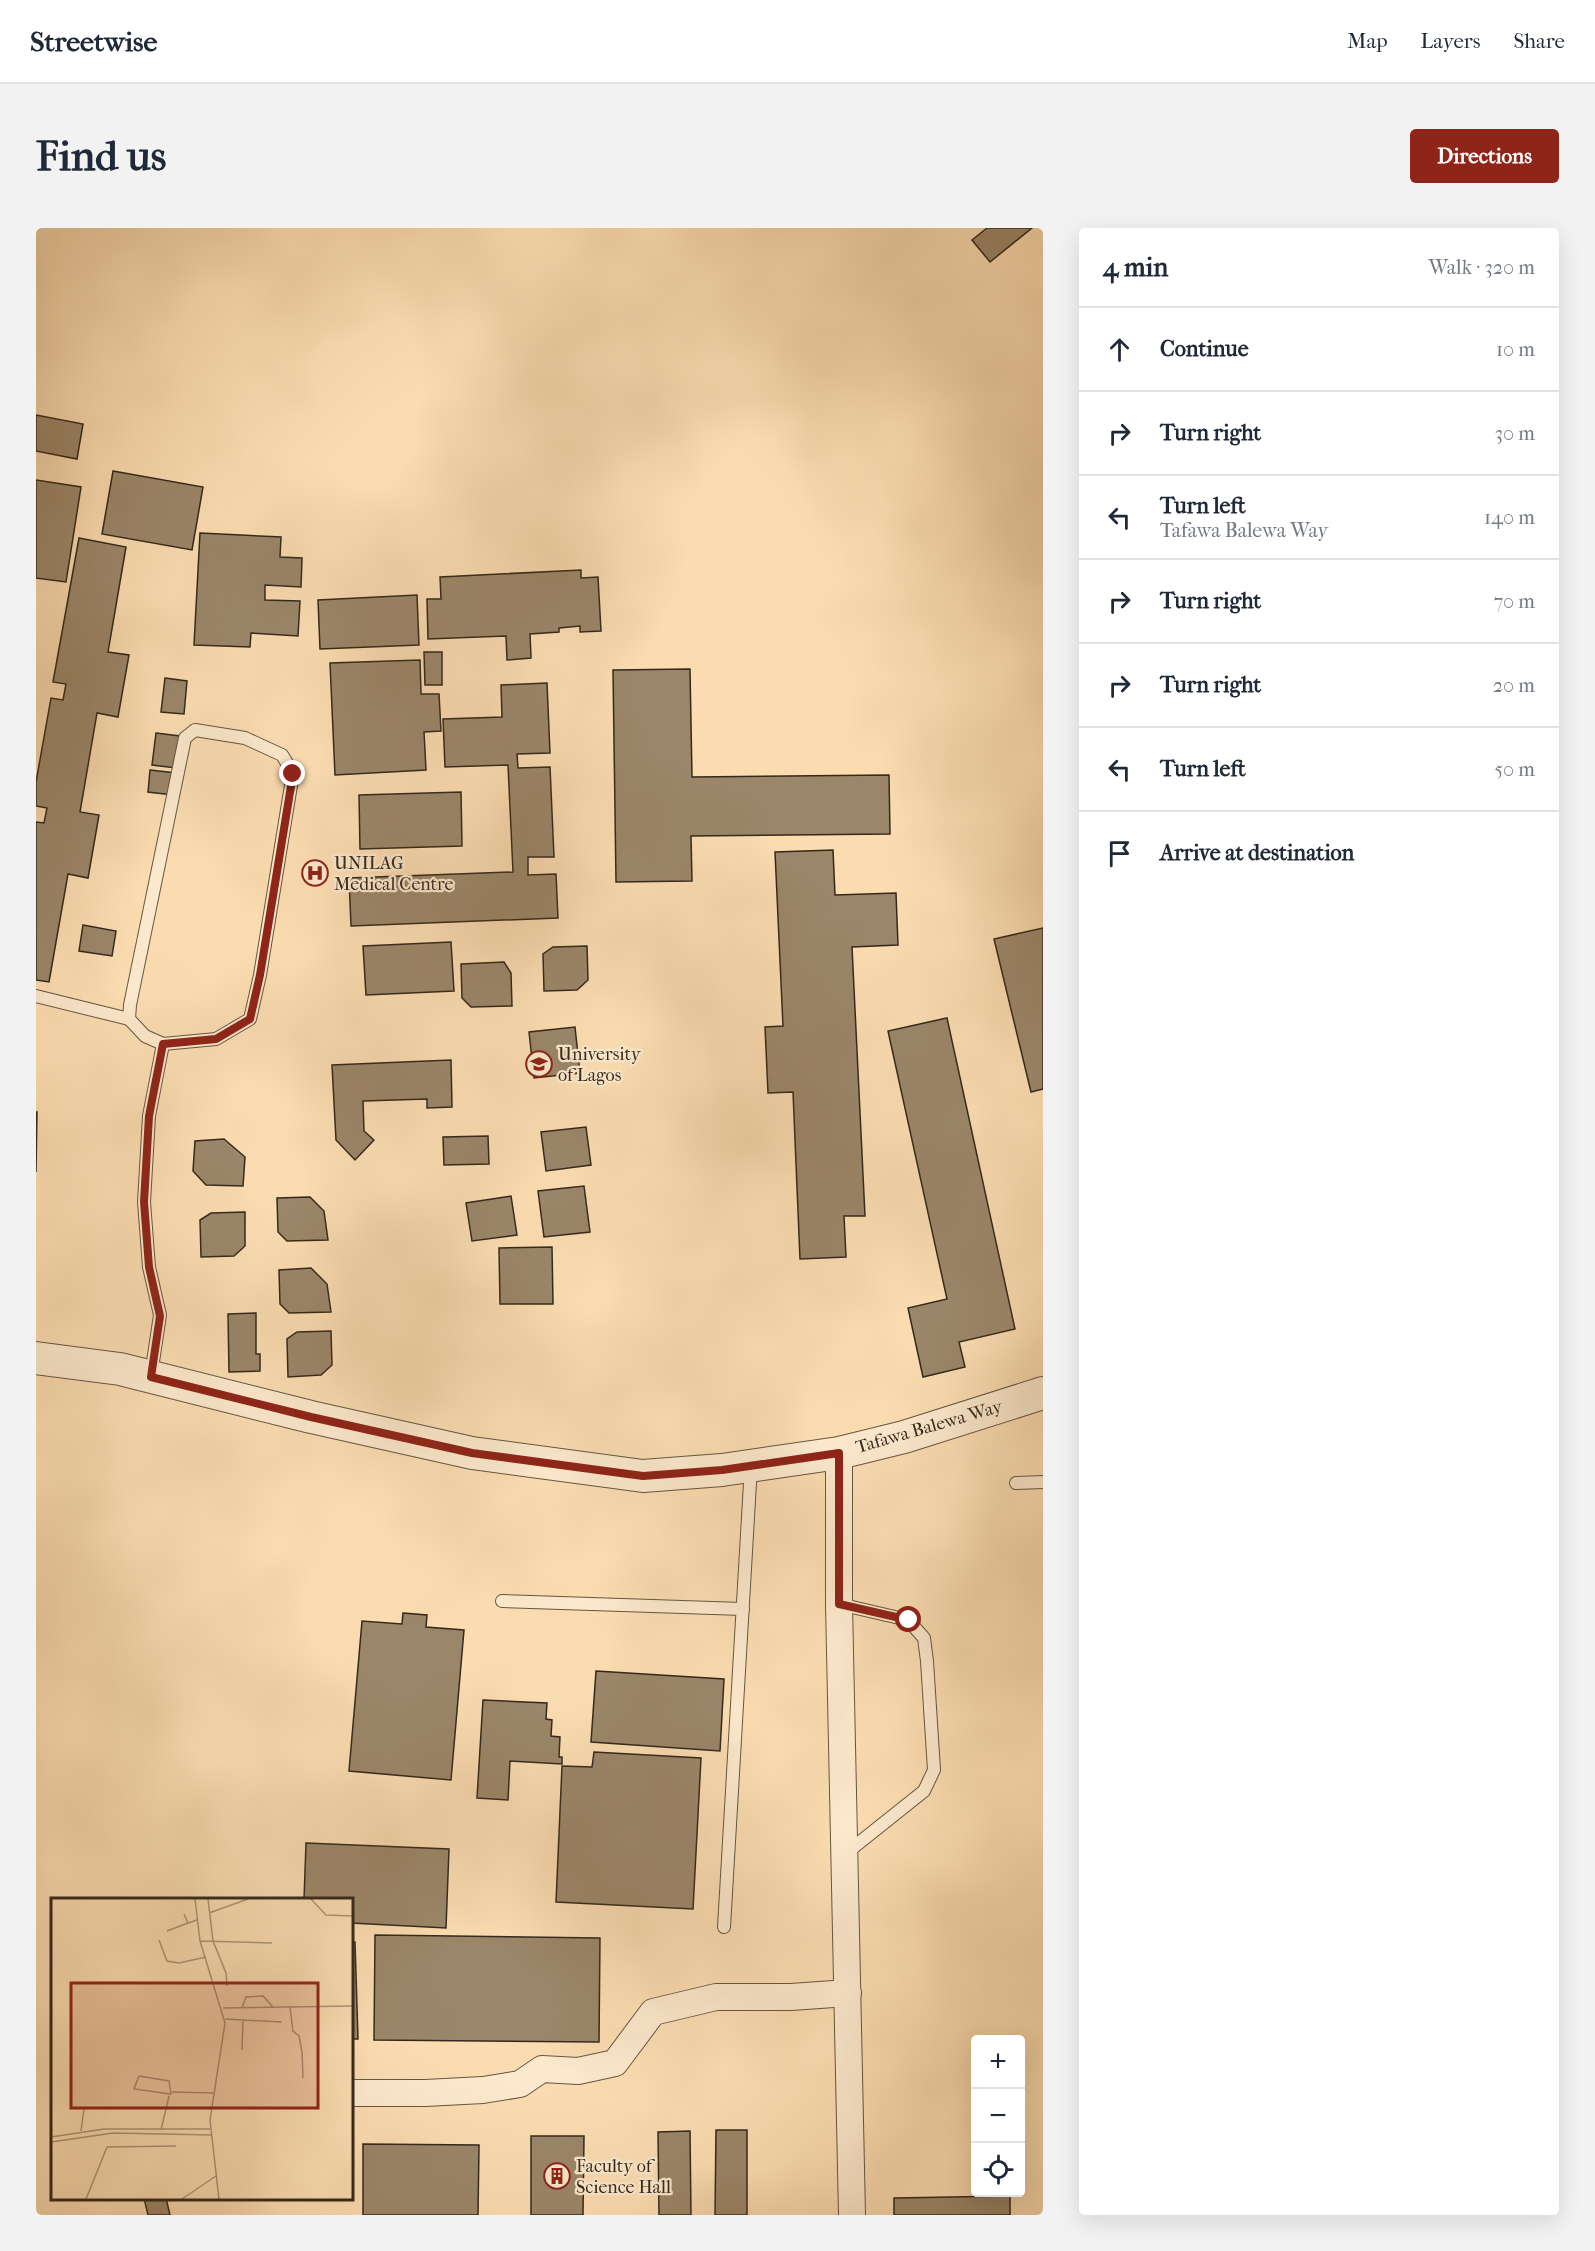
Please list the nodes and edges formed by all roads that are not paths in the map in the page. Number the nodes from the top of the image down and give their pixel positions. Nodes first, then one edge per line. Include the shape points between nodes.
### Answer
1 (36, 996) edge
2 (129, 1019) junction
3 (163, 1044) junction
4 (36, 1358) edge
5 (151, 1377) junction
6 (1043, 1393) edge
7 (839, 1453) junction
8 (751, 1465) junction
9 (1043, 1482) edge
10 (1016, 1483) dead end
11 (502, 1601) dead end
12 (839, 1604) junction
13 (743, 1610) junction
14 (845, 1854) junction
15 (724, 1927) dead end
16 (848, 1993) junction
17 (352, 2093) edge
18 (852, 2215) edge

1 - 2 lane
2 - 3 lane via 145,1036
2 - 3 lane via 185,738 195,730 245,738 282,755 293,774 250,1019 216,1039
3 - 5 lane via 149,1116 144,1202 149,1267 160,1316
4 - 5 street, Tafawa Balewa Way
5 - 8 street, Tafawa Balewa Way via 472,1453 643,1476
6 - 7 street, Tafawa Balewa Way
7 - 8 street, Tafawa Balewa Way
7 - 12 street
8 - 13 lane
9 - 10 lane
11 - 13 lane
12 - 14 street
12 - 14 lane via 909,1620 924,1638 934,1770 924,1791
13 - 15 lane
14 - 16 street
16 - 17 street via 716,1997 653,2012 615,2063 578,2071 542,2069 520,2084 483,2090
16 - 18 street

